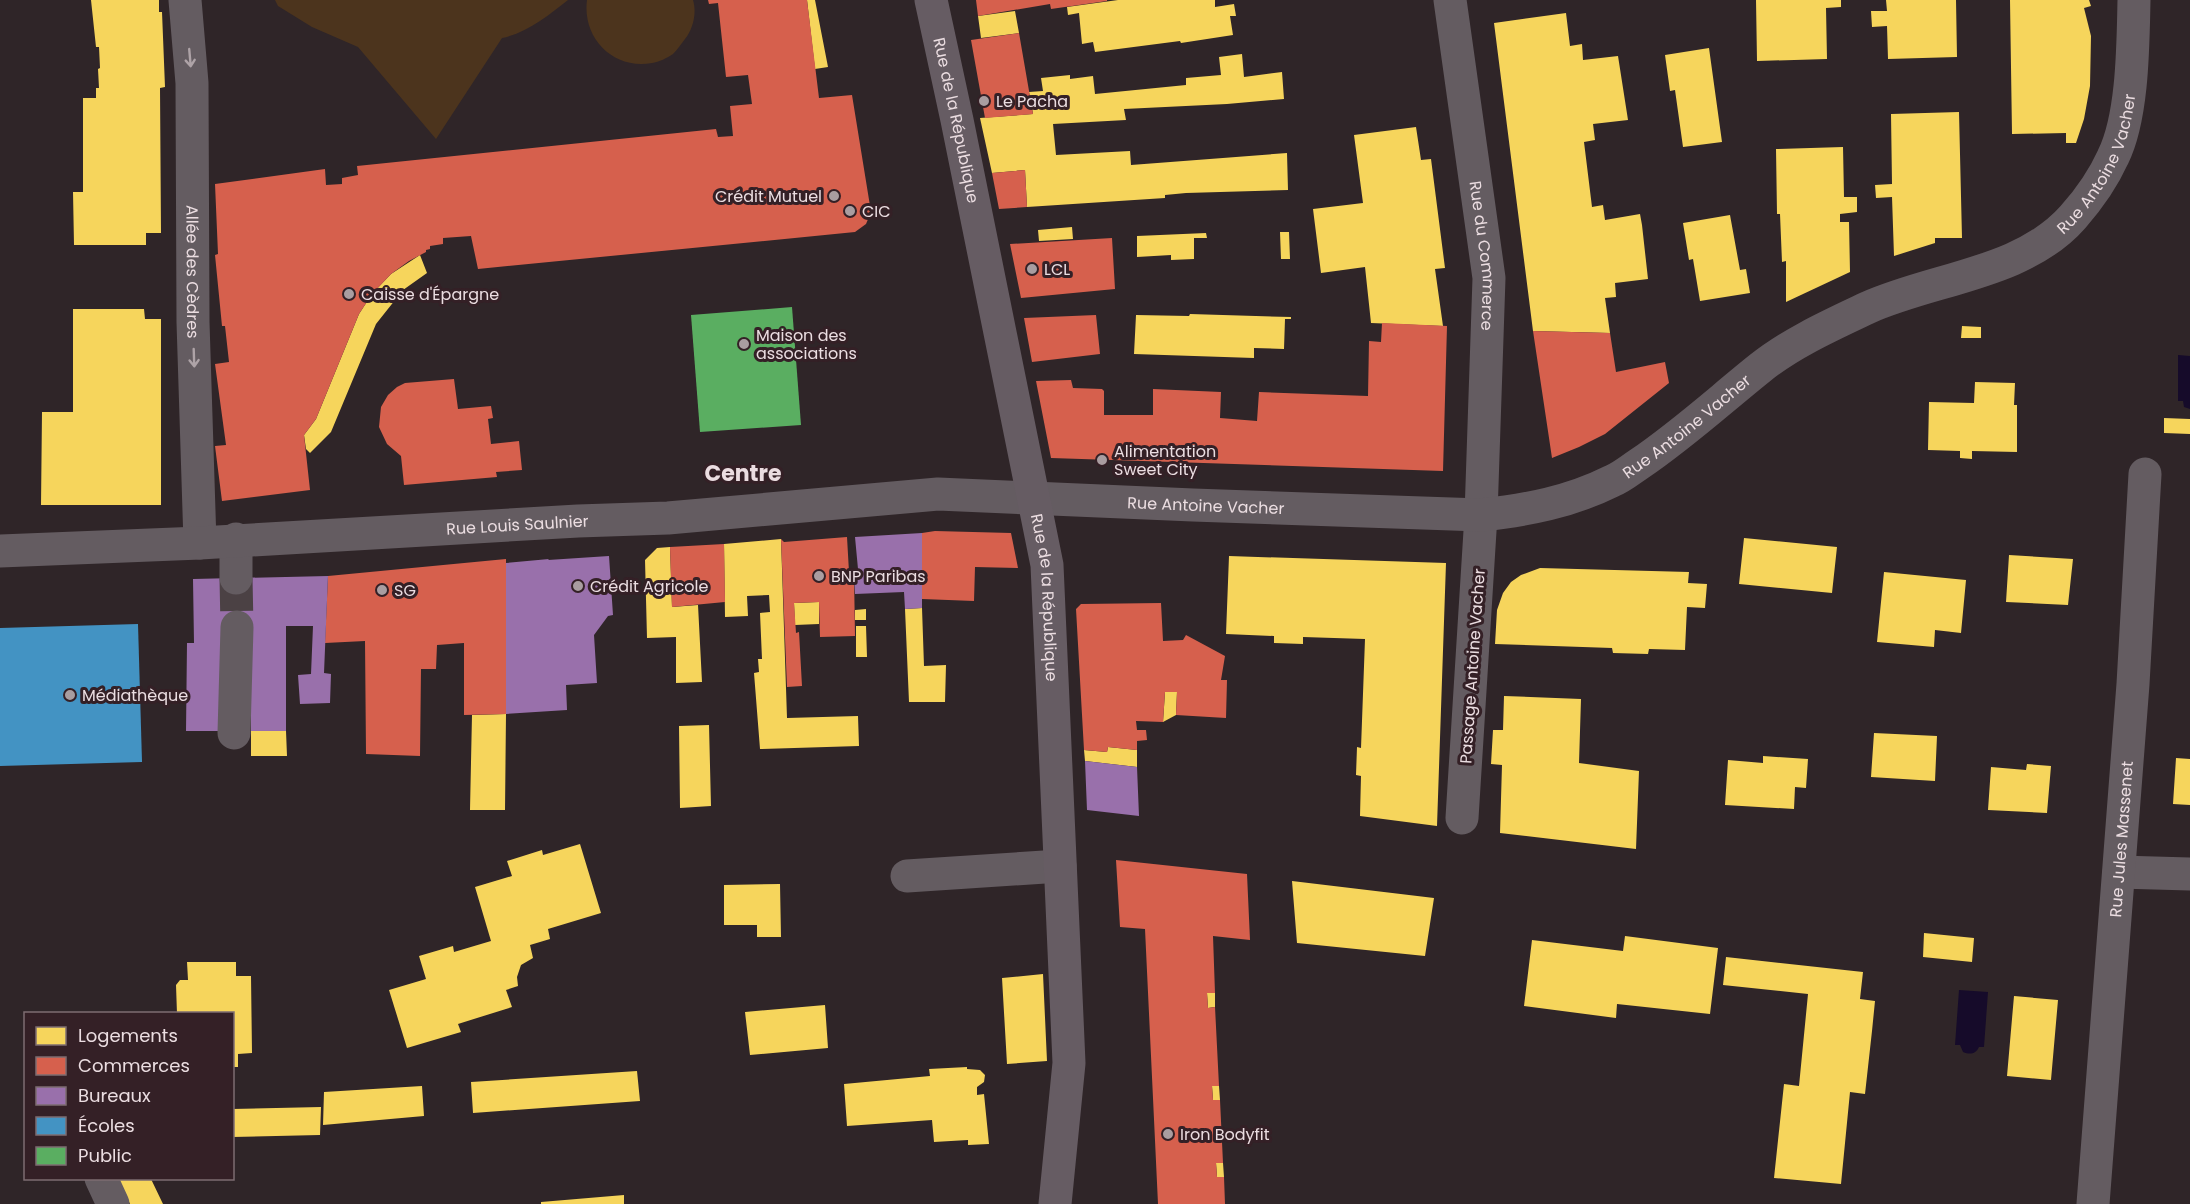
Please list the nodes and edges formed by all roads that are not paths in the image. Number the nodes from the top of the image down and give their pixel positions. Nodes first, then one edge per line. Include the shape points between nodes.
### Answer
1 (185, 0) edge
2 (931, 0) edge
3 (1450, 0) edge
4 (2134, 0) edge
5 (2145, 474) dead end
6 (1033, 498) junction
7 (1481, 515) junction
8 (236, 539) junction
9 (200, 543) junction
10 (0, 551) edge
11 (236, 578) tunnel mouth
12 (237, 627) tunnel mouth
13 (234, 733) dead end
14 (1462, 818) dead end
15 (1060, 866) junction
16 (2119, 872) junction
17 (2190, 874) edge
18 (907, 876) dead end
19 (101, 1180) edge
20 (113, 1204) edge
21 (1055, 1204) edge
22 (2093, 1204) edge

1 -> 9 street, Allée des Cèdres via 192,83 193,322
2 - 6 main road, Rue de la République
3 - 7 street, Rue du Commerce via 1489,278
4 - 7 street, Rue Antoine Vacher via 2127,104 2114,156 2096,189 2071,219 2039,245 1993,268 1869,307 1814,334 1763,366 1656,453 1614,481 1565,500
5 - 16 street, Rue Jules Massenet
6 - 7 street, Rue Antoine Vacher
6 - 8 street, Rue Louis Saulnier via 938,494 668,518
6 - 15 main road, Rue de la République via 1047,565
7 - 14 street, Passage Antoine Vacher
8 - 9 street, Rue Louis Saulnier
8 - 11 street
9 - 10 street, Rue Louis Saulnier
12 - 13 street
15 - 18 street
15 - 21 main road, Rue de la République via 1069,1063
16 - 17 street
16 - 22 street, Rue Jules Massenet
19 - 20 street

